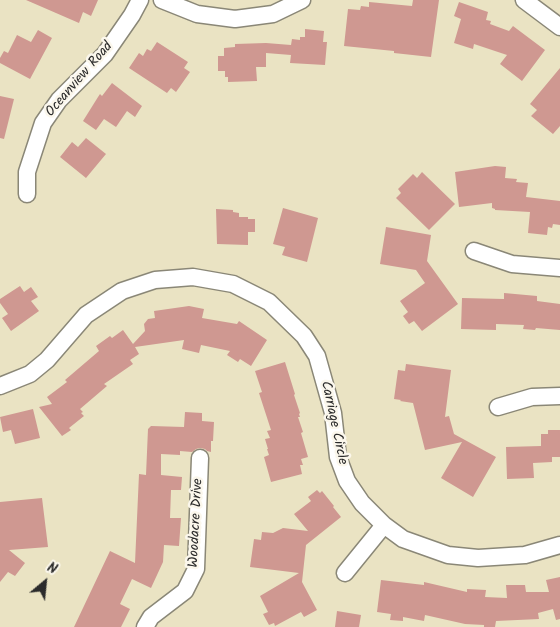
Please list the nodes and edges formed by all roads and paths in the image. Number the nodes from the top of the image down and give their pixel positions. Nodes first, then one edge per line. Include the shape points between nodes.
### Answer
1 (140, 0) edge
2 (162, 0) edge
3 (302, 0) edge
4 (524, 0) edge
5 (560, 27) edge
6 (27, 194) dead end
7 (474, 252) dead end
8 (560, 268) edge
9 (0, 386) edge
10 (560, 396) edge
11 (498, 407) dead end
12 (200, 458) dead end
13 (384, 524) junction
14 (560, 545) edge
15 (346, 573) dead end
16 (144, 627) edge

1 - 6 street, Oceanview Road via 105,54 59,100 43,124 27,172
2 - 3 street via 197,14 235,19 273,14
4 - 5 street
7 - 8 street via 512,264
9 - 13 street, Carriage Circle via 30,374 47,360 86,315 122,291 155,280 193,277 233,284 269,302 304,336 317,356 333,413 338,457 347,481 362,503
10 - 11 street via 532,396
12 - 16 street, Woodacre Drive via 196,569 185,591 151,617
13 - 14 street, Carriage Circle via 403,538 448,555 478,558 525,554
13 - 15 street

